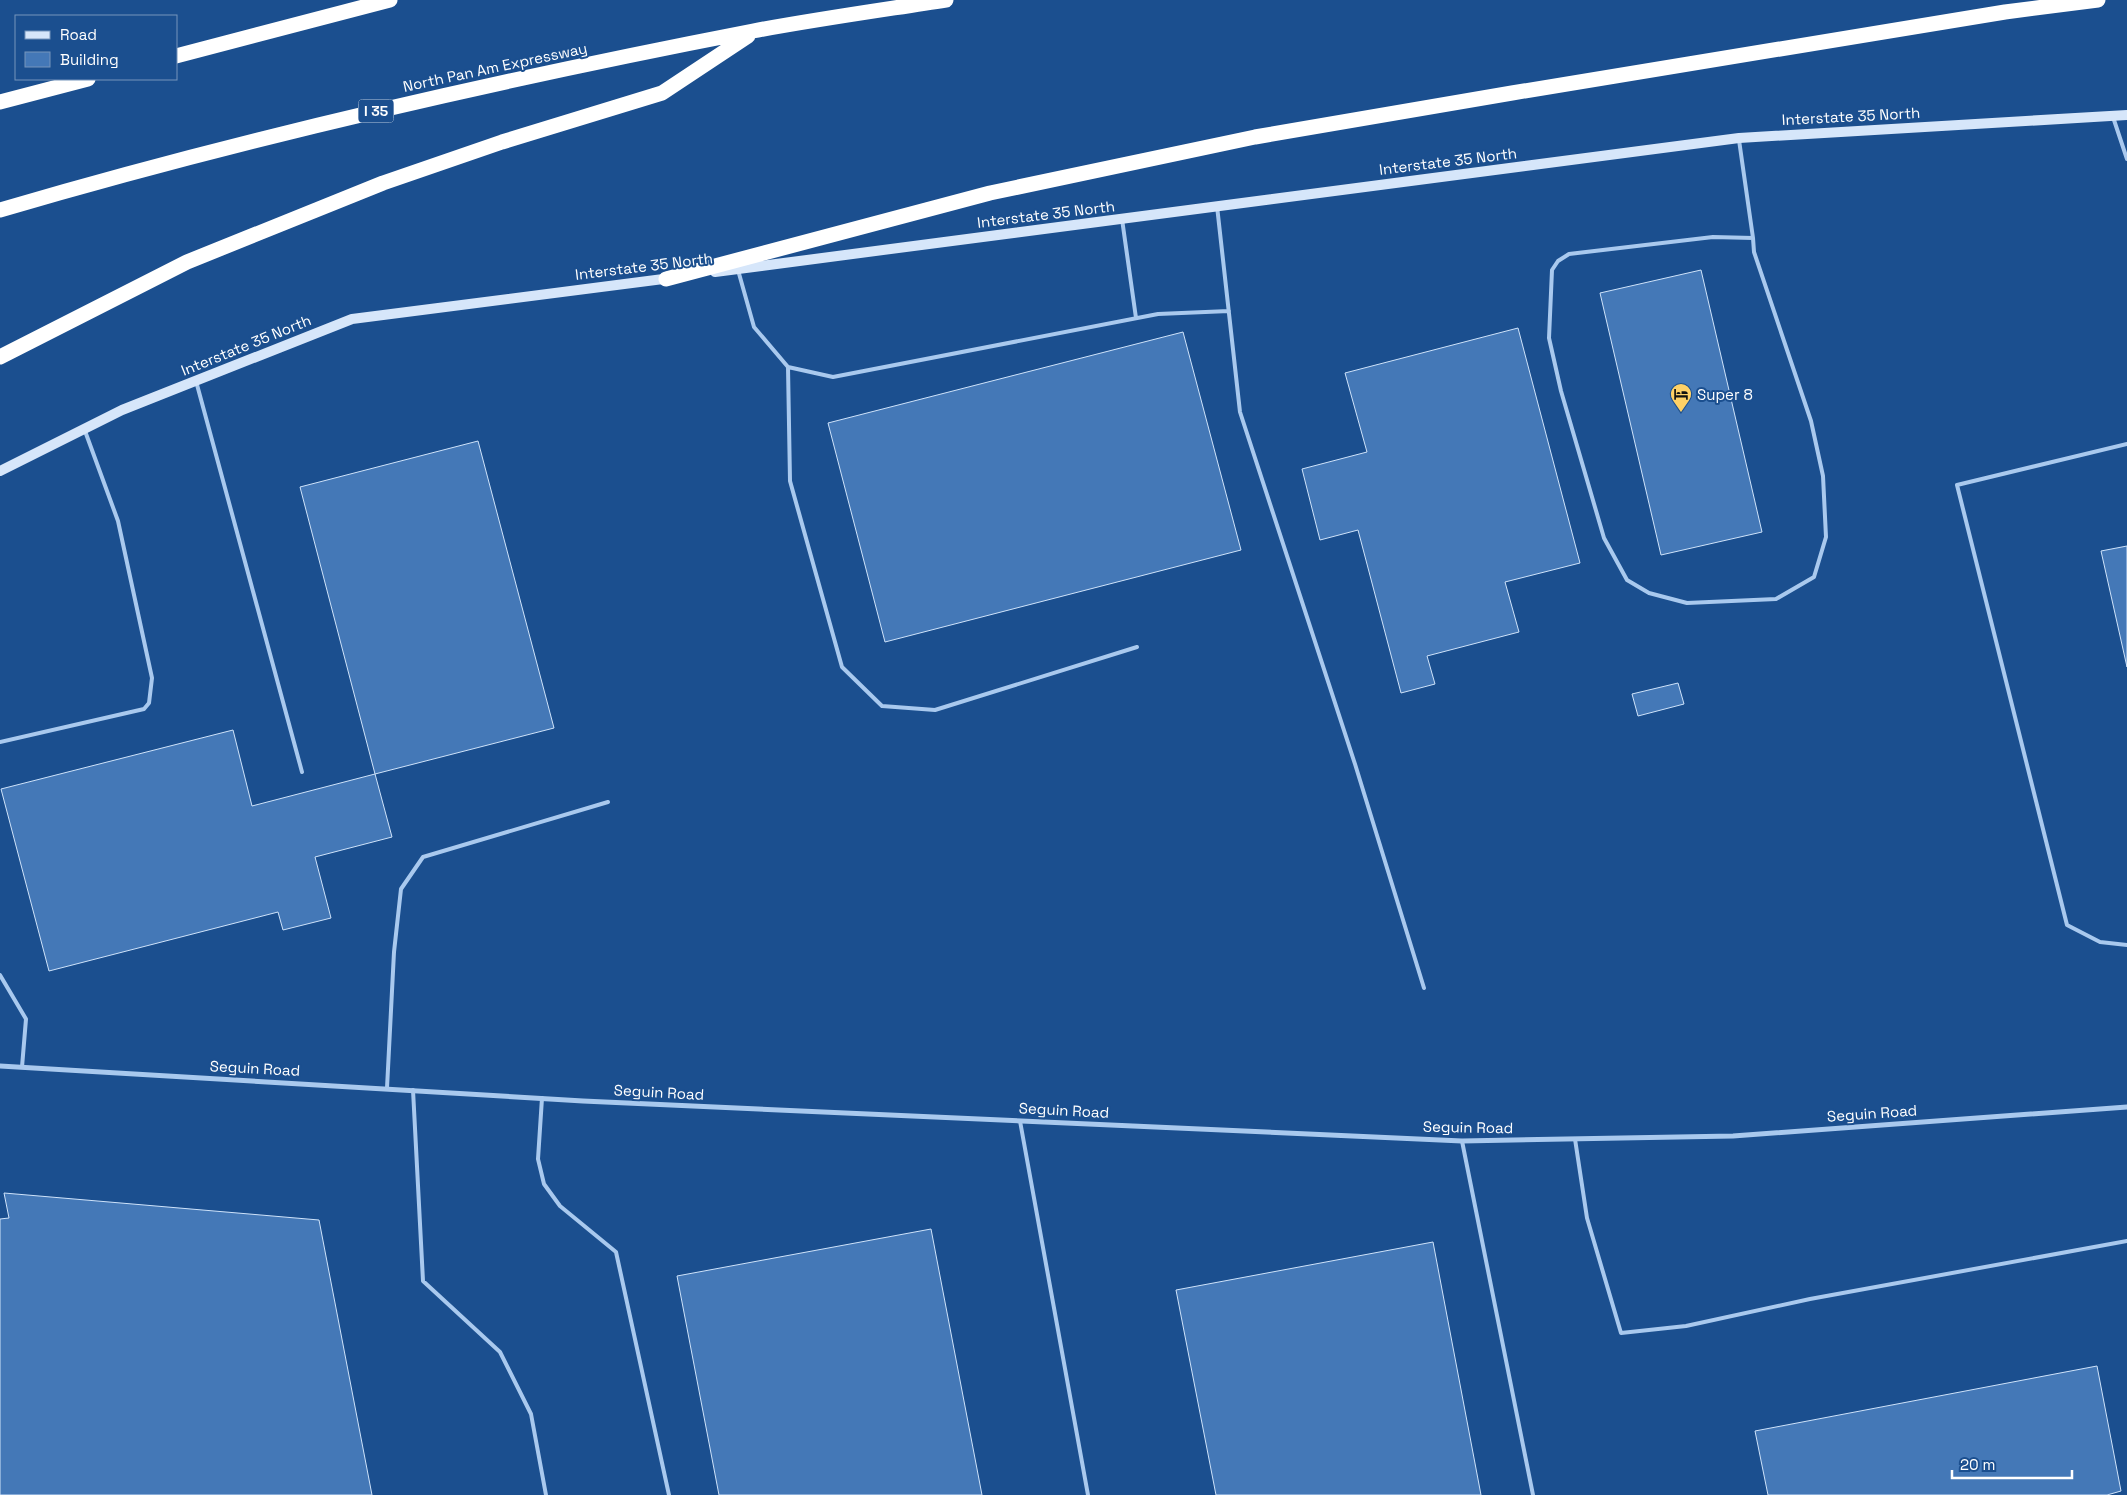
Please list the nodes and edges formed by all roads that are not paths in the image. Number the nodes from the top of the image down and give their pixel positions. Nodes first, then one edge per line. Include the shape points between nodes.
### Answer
1 (390, 0) edge
2 (946, 0) edge
3 (2098, 0) edge
4 (755, 30) junction
5 (178, 55) edge
6 (84, 80) edge
7 (0, 102) edge
8 (2127, 115) edge
9 (2112, 116) junction
10 (1738, 138) junction
11 (2127, 160) edge
12 (1217, 206) junction
13 (0, 210) edge
14 (1122, 219) junction
15 (1753, 238) junction
16 (738, 269) junction
17 (666, 279) junction
18 (1229, 311) junction
19 (1136, 318) junction
20 (0, 357) edge
21 (788, 366) junction
22 (196, 381) junction
23 (84, 429) junction
24 (2127, 444) edge
25 (0, 471) edge
26 (1137, 647) dead end
27 (0, 742) edge
28 (302, 772) dead end
29 (608, 802) dead end
30 (2127, 945) edge
31 (0, 975) edge
32 (1424, 988) dead end
33 (0, 1066) edge
34 (22, 1067) junction
35 (387, 1088) junction
36 (413, 1090) junction
37 (542, 1098) junction
38 (2127, 1108) edge
39 (1020, 1121) junction
40 (1575, 1139) junction
41 (1462, 1141) junction
42 (2127, 1241) edge
43 (546, 1495) edge
44 (669, 1495) edge
45 (1088, 1495) edge
46 (1533, 1495) edge

1 - 5 highway
2 - 4 highway, North Pan Am Expressway / I 35
3 - 17 highway via 2005,12 1255,137 990,193
4 - 13 highway, North Pan Am Expressway / I 35 via 331,121 122,174
4 - 20 highway via 662,93 502,142 384,183 187,262
6 - 7 highway
8 - 9 main road, Interstate 35 North
9 - 10 main road, Interstate 35 North
9 - 11 lane
10 - 12 main road, Interstate 35 North
10 - 15 lane
12 - 14 main road, Interstate 35 North
12 - 18 lane
14 - 16 main road, Interstate 35 North
14 - 19 lane
15 - 15 lane via 1754,252 1813,431 1823,476 1826,537 1814,577 1776,599 1687,603 1649,593 1627,580 1604,538 1549,338 1552,270 1569,254 1713,237
16 - 17 main road, Interstate 35 North
16 - 21 lane via 754,327
17 - 22 main road, Interstate 35 North via 352,318
18 - 19 lane
18 - 32 lane via 1240,412 1334,698
19 - 21 lane via 834,377
21 - 26 lane via 790,481 800,518 842,666 882,706 935,710
22 - 23 main road, Interstate 35 North
22 - 28 lane
23 - 25 main road, Interstate 35 North
23 - 27 lane via 118,520 152,678 149,703 144,709
24 - 30 lane via 1957,485 2066,924 2100,942
29 - 35 lane via 423,857 401,889 394,952
31 - 34 lane via 26,1019
33 - 34 street, Seguin Road
34 - 35 street, Seguin Road
35 - 36 street, Seguin Road
36 - 37 street, Seguin Road
36 - 43 lane via 423,1281 500,1352 531,1414
37 - 39 street, Seguin Road
37 - 44 lane via 538,1159 544,1184 560,1206 616,1252
38 - 40 street, Seguin Road via 1732,1136
39 - 41 street, Seguin Road
39 - 45 lane
40 - 41 street, Seguin Road
40 - 42 lane via 1587,1218 1620,1333 1686,1326 1810,1299
41 - 46 lane

